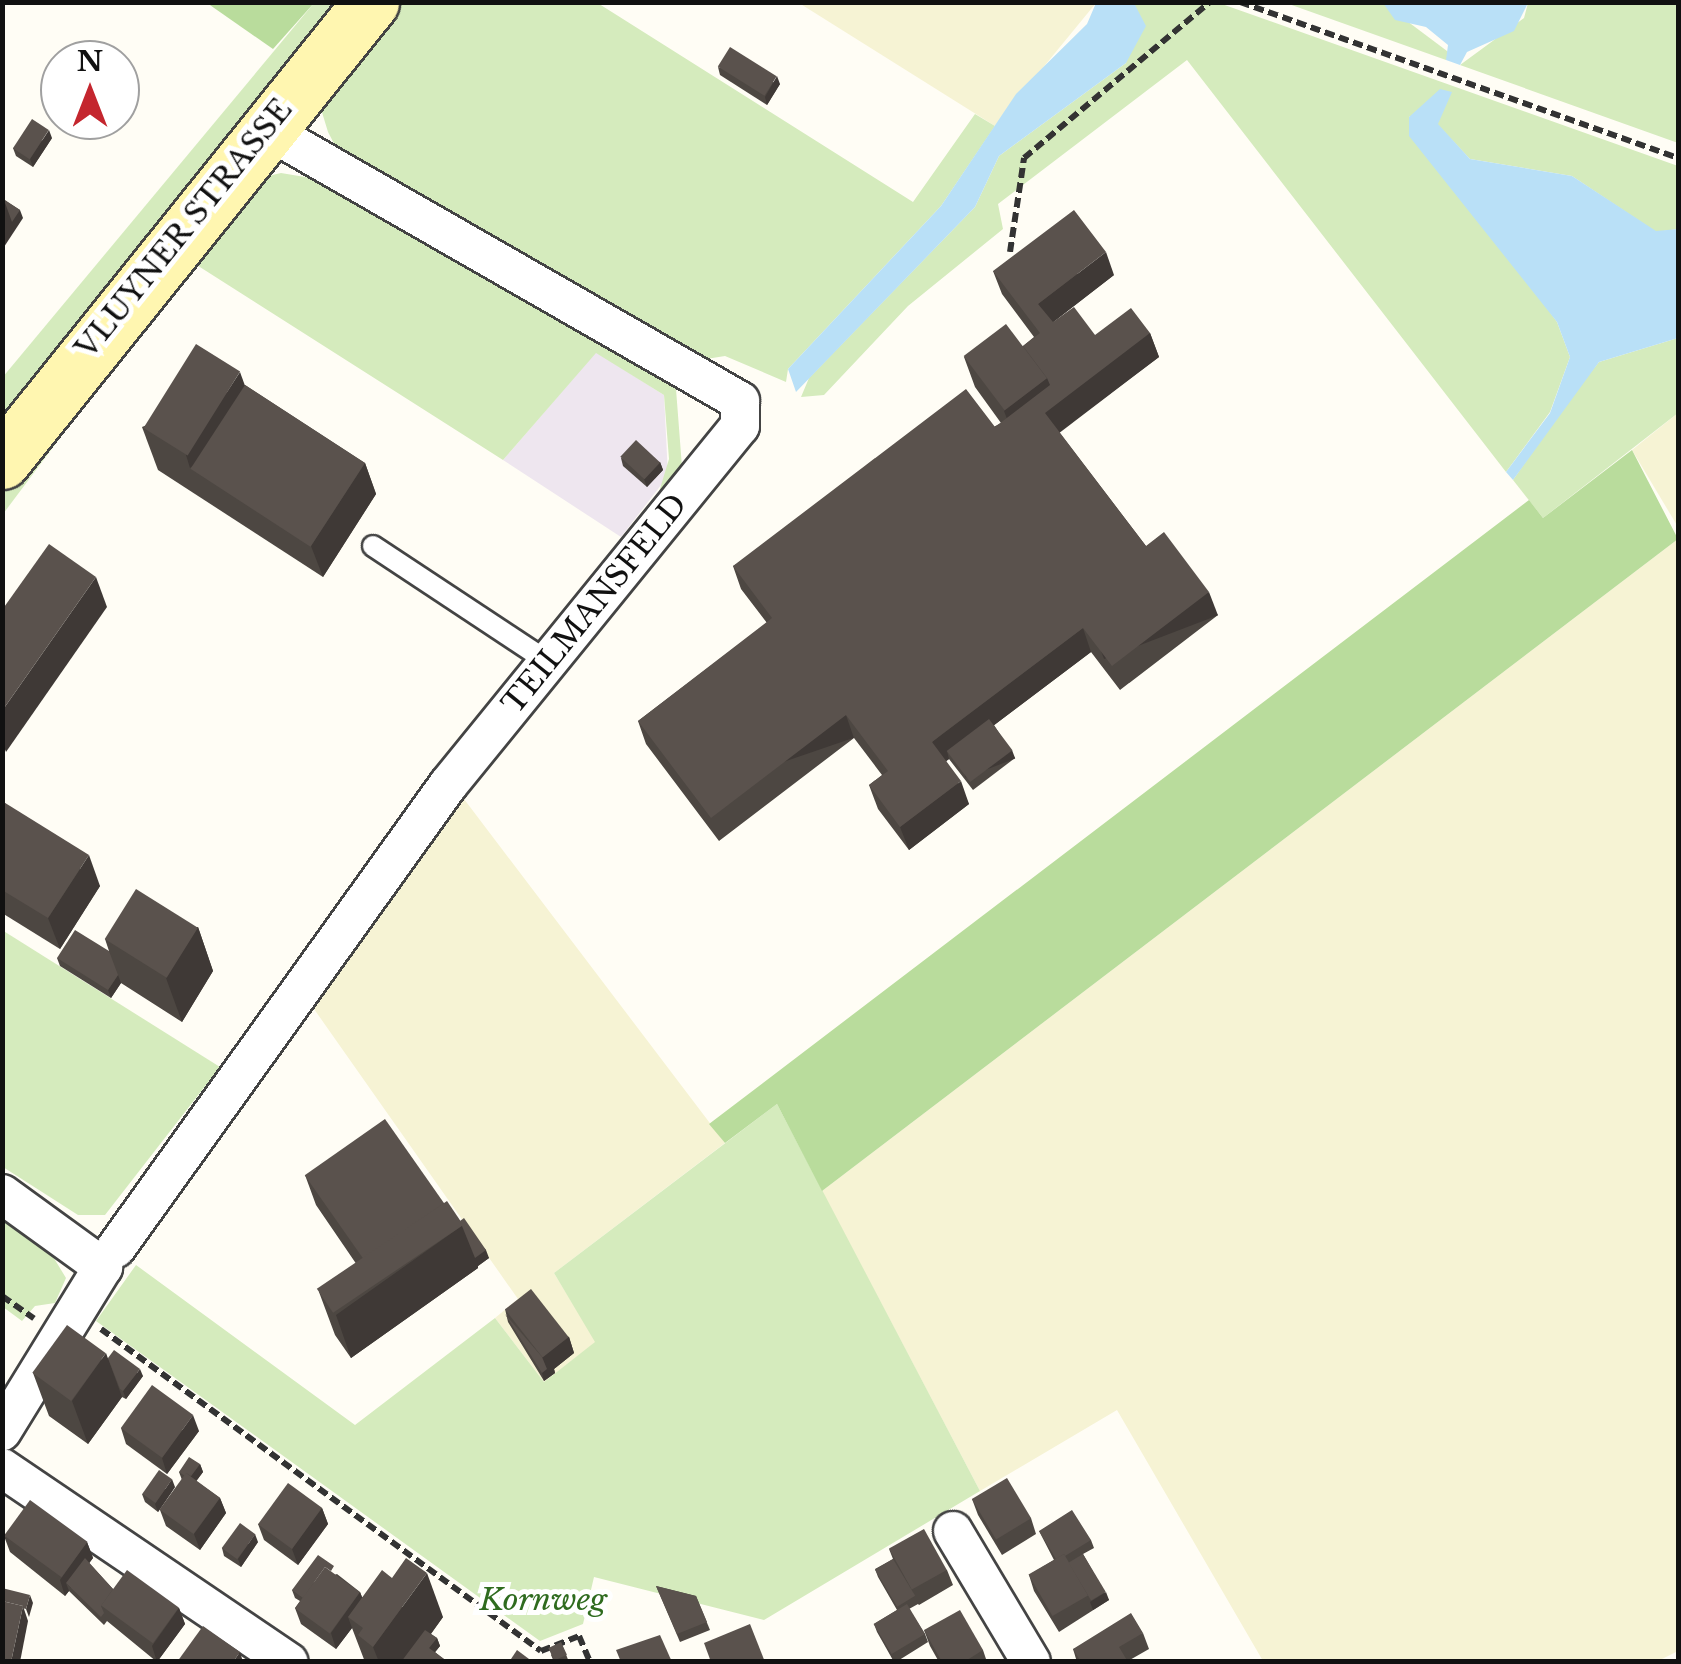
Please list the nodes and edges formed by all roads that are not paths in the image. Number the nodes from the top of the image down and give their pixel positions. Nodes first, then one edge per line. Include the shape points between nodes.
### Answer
1 (371, 2) edge
2 (264, 128) junction
3 (2, 461) edge
4 (372, 546) dead end
5 (548, 662) junction
6 (2, 1194) edge
7 (116, 1248) dead end
8 (2, 1431) edge
9 (2, 1468) edge
10 (953, 1531) dead end
11 (288, 1662) edge
12 (1031, 1662) edge

1 - 2 main road, VLUYNER STRASSE
2 - 3 main road, VLUYNER STRASSE
2 - 5 street, TEILMANSFELD via 740,401 740,426
4 - 5 lane
5 - 7 street, TEILMANSFELD via 448,785
6 - 8 street via 103,1268
9 - 11 street
10 - 12 street

